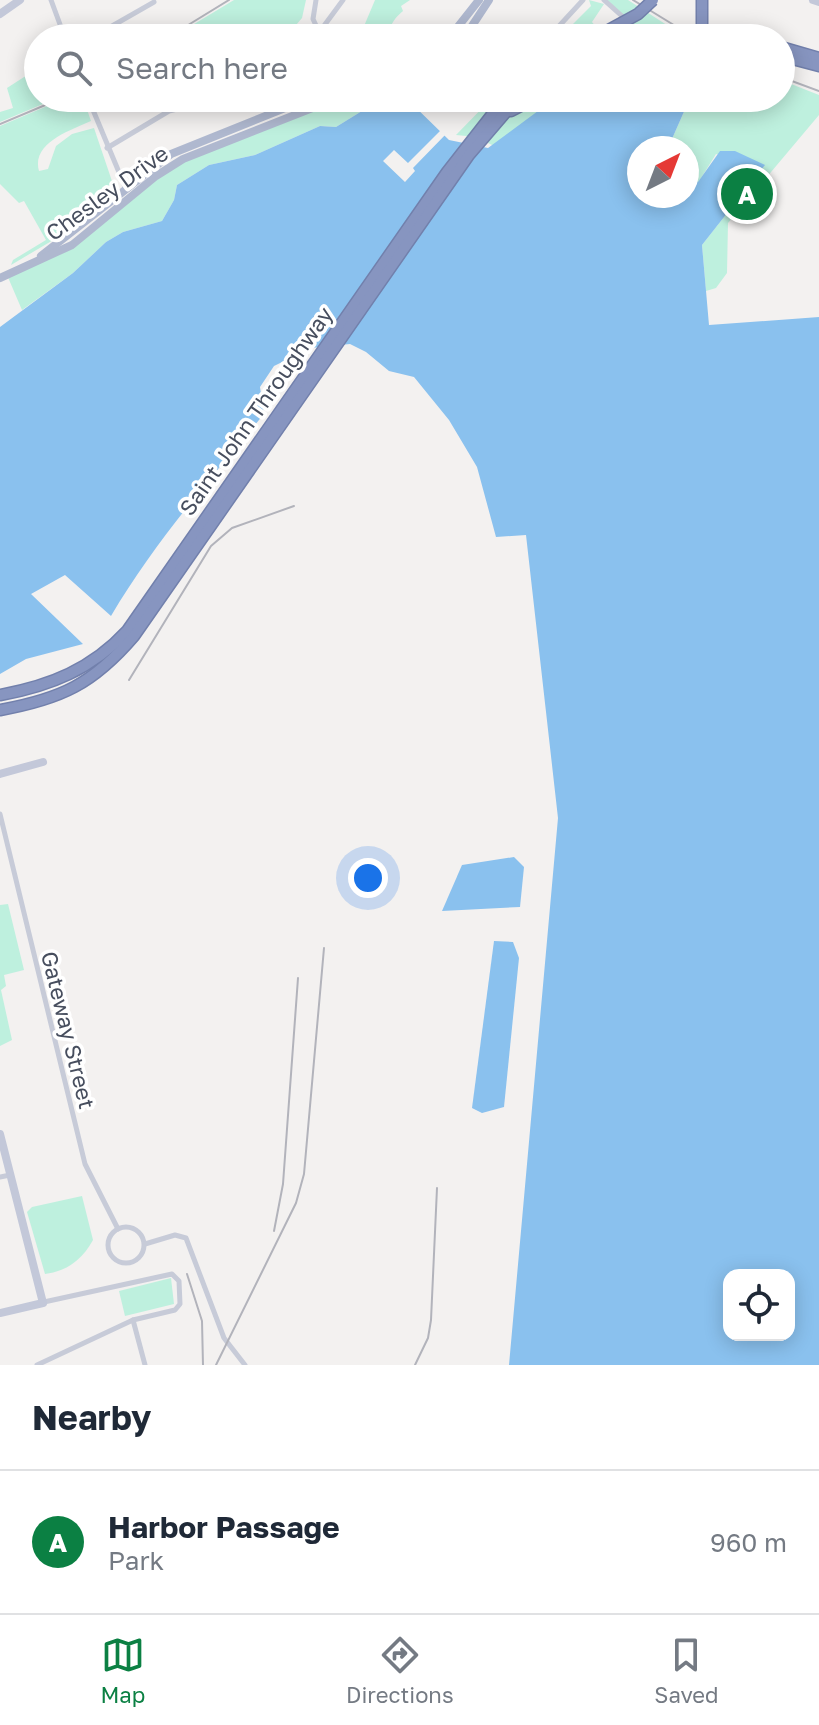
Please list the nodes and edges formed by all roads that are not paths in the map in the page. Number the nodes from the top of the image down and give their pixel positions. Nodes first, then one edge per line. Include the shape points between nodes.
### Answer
1 (20, 0) edge
2 (51, 0) edge
3 (316, 0) edge
4 (343, 0) edge
5 (479, 0) edge
6 (489, 0) edge
7 (583, 0) edge
8 (604, 0) edge
9 (653, 0) edge
10 (702, 0) edge
11 (813, 0) edge
12 (154, 2) edge
13 (819, 2) edge
14 (0, 14) edge
15 (60, 24) edge
16 (116, 24) edge
17 (315, 24) edge
18 (325, 24) edge
19 (460, 24) edge
20 (473, 24) edge
21 (561, 24) edge
22 (620, 24) edge
23 (625, 24) edge
24 (702, 24) edge
25 (795, 56) edge
26 (795, 57) edge
27 (819, 58) edge
28 (819, 66) edge
29 (93, 112) edge
30 (168, 112) edge
31 (278, 112) edge
32 (297, 112) edge
33 (494, 112) edge
34 (505, 112) edge
35 (513, 112) edge
36 (493, 124) junction
37 (214, 140) junction
38 (107, 148) junction
39 (128, 192) junction
40 (0, 278) edge
41 (118, 648) junction
42 (93, 674) junction
43 (0, 695) edge
44 (0, 710) edge
45 (43, 762) dead end
46 (0, 774) edge
47 (0, 814) edge
48 (1, 831) edge
49 (0, 1134) edge
50 (10, 1175) junction
51 (0, 1177) edge
52 (118, 1229) junction
53 (145, 1244) junction
54 (43, 1303) junction
55 (0, 1313) edge
56 (133, 1320) junction
57 (37, 1365) edge
58 (145, 1365) edge
59 (245, 1365) edge

1 - 14 street
2 - 15 street
3 - 17 street
4 - 18 street
5 - 19 main road
6 - 20 main road
7 - 21 street
8 - 23 street
9 - 22 highway, bridge
10 - 24 highway
11 - 13 street
12 - 16 street
25 - 27 highway
26 - 28 highway
29 - 38 street
30 - 38 street
31 - 37 main road, Chesley Drive
32 - 37 main road, Chesley Drive
33 - 41 highway, Saint John Throughway via 447,172
34 - 36 highway, Saint John Throughway
35 - 36 highway
36 - 41 highway, Saint John Throughway
37 - 39 main road, Chesley Drive via 162,160
38 - 39 street
39 - 40 main road, Chesley Drive via 82,239
41 - 42 highway, Saint John Throughway
41 - 43 highway, Saint John Throughway via 72,674
42 - 44 highway, Saint John Throughway
42 - 44 highway, Saint John Throughway via 58,696
45 - 46 street
47 - 48 street, Gateway Street
48 - 52 street, Gateway Street via 85,1164
49 - 50 street
50 - 51 street
50 - 54 street
52 - 53 street via 135,1229
52 - 53 street, Gateway Street via 108,1243 115,1259 138,1260
53 - 59 street, Gateway Street via 175,1235 186,1238 224,1338
54 - 55 street
54 - 56 street via 175,1275 177,1308
56 - 57 street
56 - 58 street

